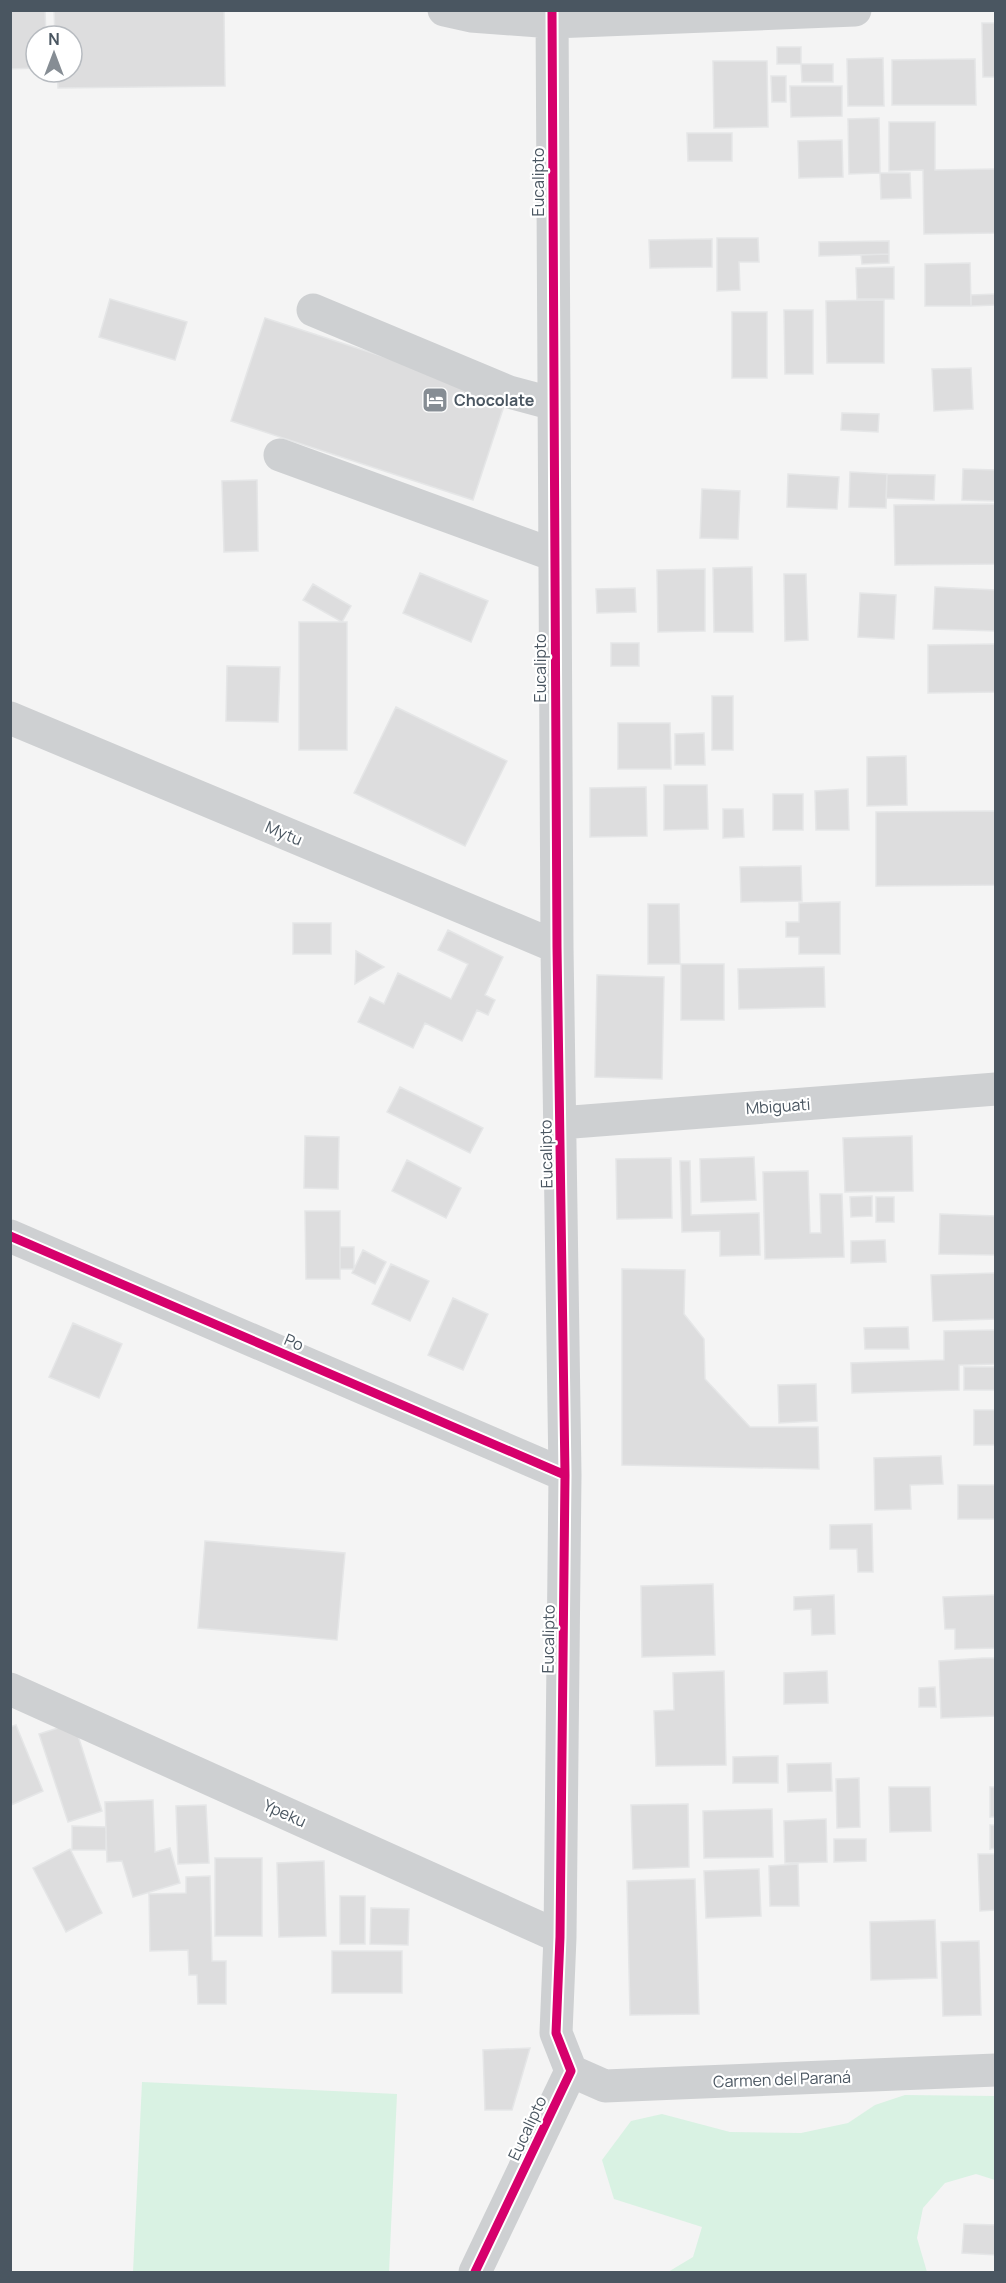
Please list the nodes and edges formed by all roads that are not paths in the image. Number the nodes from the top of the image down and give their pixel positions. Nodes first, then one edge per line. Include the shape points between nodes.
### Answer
1 (444, 10) edge
2 (855, 10) edge
3 (552, 16) edge
4 (313, 310) dead end
5 (554, 404) junction
6 (280, 455) dead end
7 (554, 555) junction
8 (10, 718) edge
9 (557, 947) junction
10 (996, 1089) edge
11 (560, 1123) junction
12 (10, 1236) edge
13 (565, 1476) junction
14 (10, 1689) edge
15 (560, 1938) junction
16 (996, 2070) edge
17 (571, 2071) junction
18 (475, 2272) edge

1 - 3 street via 471,16
2 - 3 street
3 - 5 street, Eucalipto
4 - 5 street via 510,392
5 - 7 street, Eucalipto
6 - 7 street
7 - 9 street, Eucalipto
8 - 9 street, Mytu
9 - 11 street, Eucalipto
10 - 11 street, Mbiguati
11 - 13 street, Eucalipto
12 - 13 street, Po
13 - 15 street, Eucalipto
14 - 15 street, Ypeku
15 - 17 street, Eucalipto via 556,2033
16 - 17 street, Carmen del Paraná via 605,2086
17 - 18 street, Eucalipto

